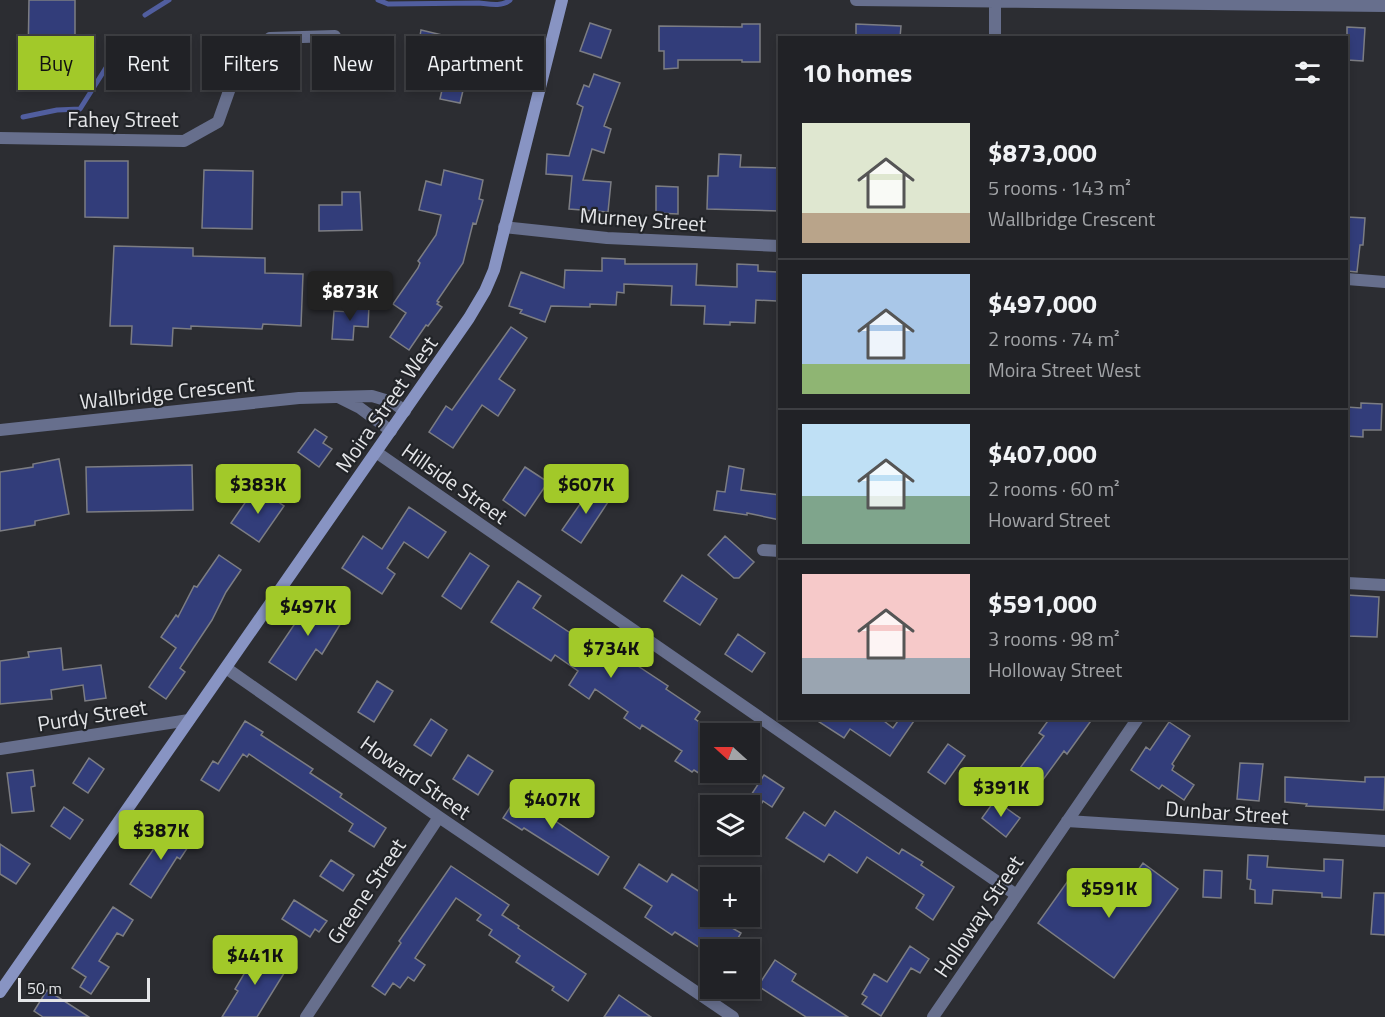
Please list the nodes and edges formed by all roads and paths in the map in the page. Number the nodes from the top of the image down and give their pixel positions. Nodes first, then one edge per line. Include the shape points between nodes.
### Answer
1 (562, 0) edge
2 (856, 0) edge
3 (995, 1) edge
4 (1385, 6) edge
5 (995, 36) edge
6 (312, 37) edge
7 (0, 138) edge
8 (504, 227) junction
9 (778, 246) edge
10 (1348, 279) edge
11 (1385, 282) edge
12 (339, 398) junction
13 (405, 411) junction
14 (0, 430) edge
15 (391, 431) junction
16 (376, 452) junction
17 (763, 550) dead end
18 (778, 551) edge
19 (1348, 583) edge
20 (1385, 585) edge
21 (226, 668) junction
22 (189, 720) junction
23 (1137, 720) edge
24 (0, 749) edge
25 (439, 817) junction
26 (1066, 821) junction
27 (1385, 841) edge
28 (1015, 894) junction
29 (0, 992) edge
30 (306, 1017) edge
31 (733, 1017) edge
32 (933, 1017) edge

1 - 8 main road, Moira Street West
2 - 3 street
3 - 4 street
3 - 5 street
6 - 7 street, Fahey Street via 270,38 240,60 218,122 184,141
8 - 9 street, Murney Street via 607,238
8 - 13 main road, Moira Street West via 485,291
10 - 11 street
12 - 13 street, Wallbridge Crescent via 372,396
12 - 14 street, Wallbridge Crescent via 299,398
12 - 15 street, Wallbridge Crescent
13 - 15 main road, Moira Street West
15 - 16 main road, Moira Street West
16 - 21 main road, Moira Street West
16 - 28 street, Hillside Street
17 - 18 street
19 - 20 street
21 - 22 main road, Moira Street West
21 - 25 street, Howard Street
22 - 24 street, Purdy Street
22 - 29 main road, Moira Street West
23 - 26 street, Holloway Street
25 - 30 street, Greene Street
25 - 31 street, Howard Street
26 - 27 street, Dunbar Street
26 - 28 street, Holloway Street
28 - 32 street, Holloway Street

